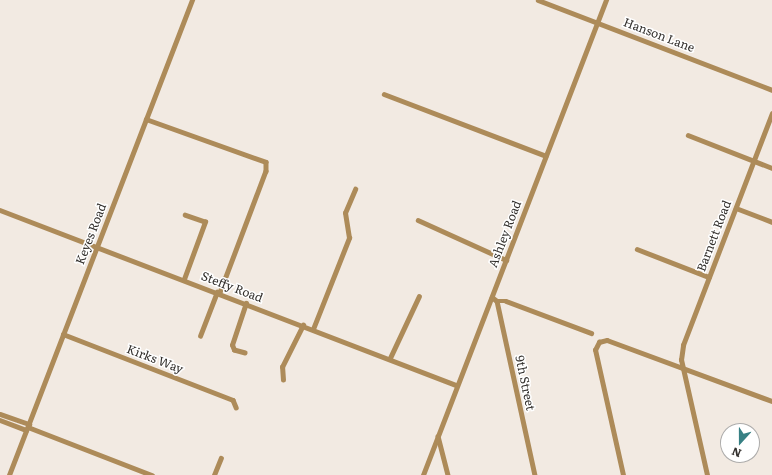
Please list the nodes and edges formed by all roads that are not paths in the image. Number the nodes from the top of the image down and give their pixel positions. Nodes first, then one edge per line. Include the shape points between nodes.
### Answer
1 (192, 0) edge
2 (538, 0) edge
3 (606, 0) edge
4 (598, 22) junction
5 (772, 90) edge
6 (384, 94) dead end
7 (772, 113) edge
8 (146, 119) junction
9 (688, 135) dead end
10 (546, 156) junction
11 (754, 161) junction
12 (772, 168) edge
13 (355, 189) dead end
14 (736, 208) junction
15 (0, 210) edge
16 (185, 215) dead end
17 (418, 220) dead end
18 (772, 222) edge
19 (97, 247) junction
20 (637, 249) dead end
21 (506, 260) junction
22 (709, 277) junction
23 (184, 279) junction
24 (219, 292) junction
25 (419, 296) dead end
26 (492, 297) junction
27 (497, 302) junction
28 (246, 303) junction
29 (302, 325) junction
30 (313, 329) junction
31 (591, 333) dead end
32 (63, 334) junction
33 (200, 336) dead end
34 (245, 353) dead end
35 (390, 358) junction
36 (683, 368) junction
37 (283, 380) dead end
38 (457, 384) junction
39 (772, 401) edge
40 (236, 407) dead end
41 (0, 414) edge
42 (0, 420) edge
43 (28, 427) junction
44 (438, 436) junction
45 (221, 458) dead end
46 (9, 475) edge
47 (152, 475) edge
48 (214, 475) edge
49 (424, 475) edge
50 (448, 475) edge
51 (535, 475) edge
52 (623, 475) edge
53 (707, 475) edge

1 - 8 street, Keyes Road
2 - 4 street, Hanson Lane
3 - 4 street, Ashley Road
4 - 5 street, Hanson Lane
4 - 10 street, Ashley Road
6 - 10 street
7 - 11 street, Barnett Road
8 - 19 street, Keyes Road
8 - 24 street via 266,162 265,173
9 - 11 street
10 - 21 street, Ashley Road
11 - 12 street
11 - 14 street, Barnett Road
13 - 30 street via 345,213 349,238
14 - 18 street
14 - 22 street, Barnett Road
15 - 19 street, Steffy Road
16 - 23 street via 205,222
17 - 21 street
19 - 23 street, Steffy Road
19 - 32 street, Keyes Road
20 - 22 street
21 - 26 street, Ashley Road
22 - 36 street, Barnett Road via 683,345
23 - 24 street, Steffy Road
24 - 28 street, Steffy Road
24 - 33 street
25 - 35 street
26 - 27 street
26 - 38 street, Ashley Road
27 - 31 street via 506,301
27 - 51 street, 9th Street
28 - 29 street, Steffy Road
28 - 34 street via 232,345 234,350
29 - 30 street, Steffy Road
29 - 37 street via 282,367
30 - 35 street, Steffy Road
32 - 40 street, Kirks Way via 233,400
32 - 43 street, Keyes Road
35 - 38 street, Steffy Road
36 - 39 street
36 - 52 street via 607,340 599,342 595,350
36 - 53 street, Barnett Road
38 - 44 street, Ashley Road
41 - 43 street
42 - 43 street
43 - 46 street, Keyes Road
43 - 47 street
44 - 49 street, Ashley Road
44 - 50 street
45 - 48 street

